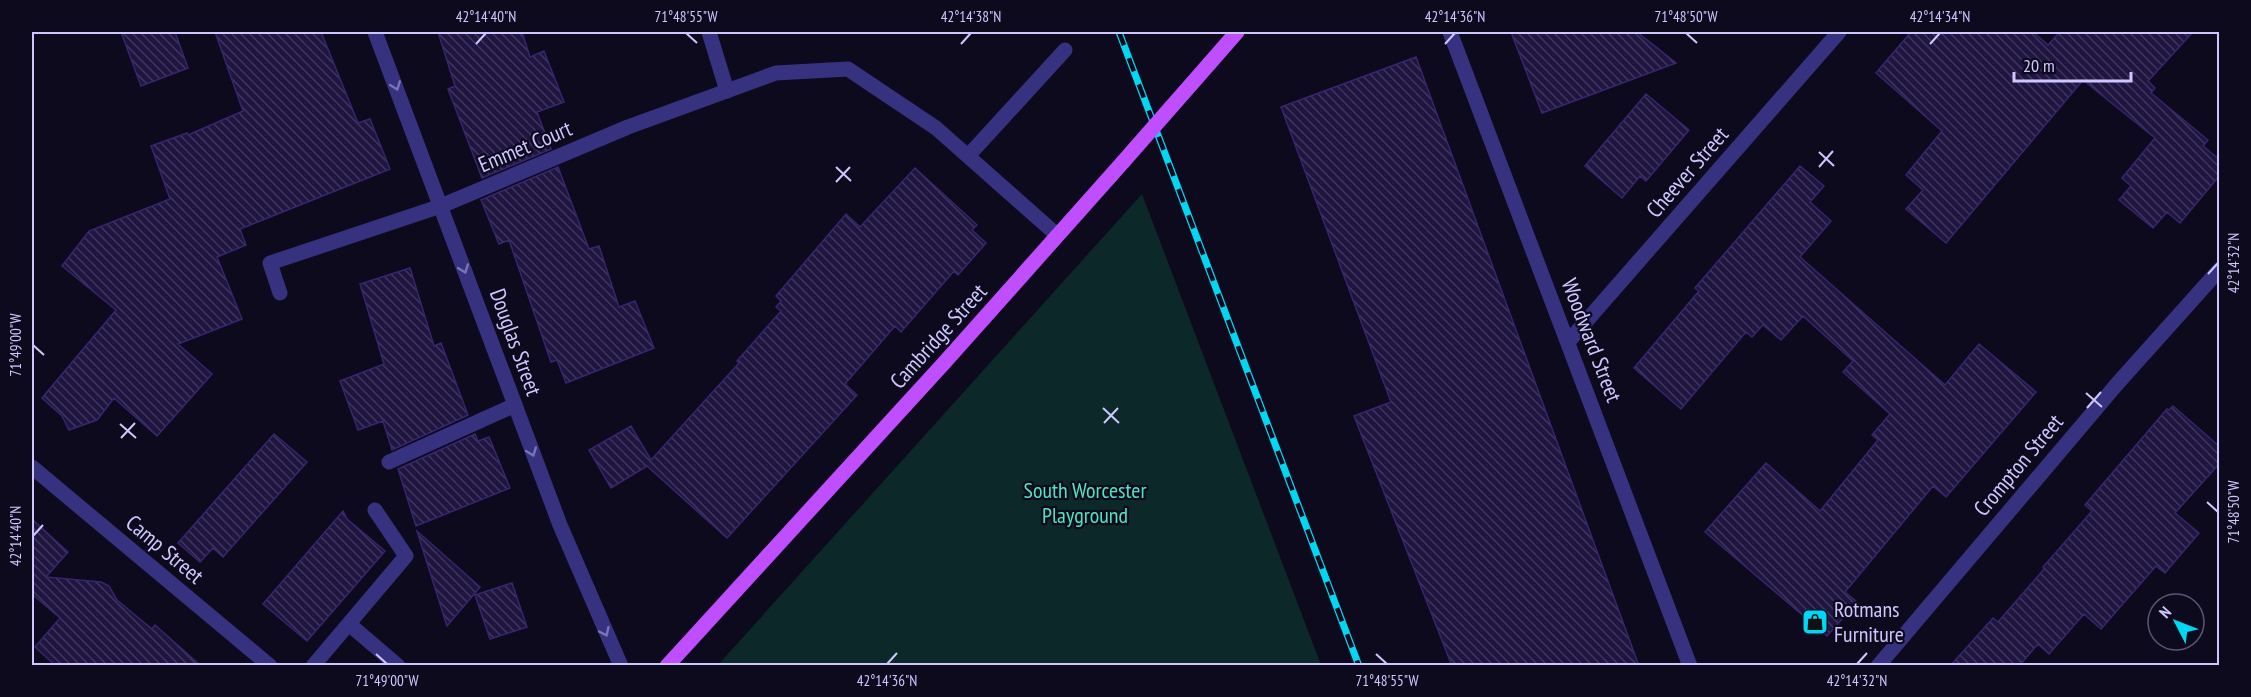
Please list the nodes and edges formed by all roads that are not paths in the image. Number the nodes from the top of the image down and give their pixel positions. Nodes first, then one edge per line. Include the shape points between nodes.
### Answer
1 (375, 32) edge
2 (709, 32) edge
3 (1238, 32) edge
4 (1450, 32) edge
5 (1839, 32) edge
6 (1065, 50) dead end
7 (727, 91) junction
8 (968, 156) junction
9 (441, 206) junction
10 (1057, 235) junction
11 (2220, 269) edge
12 (280, 293) dead end
13 (1568, 342) junction
14 (515, 405) junction
15 (389, 462) dead end
16 (32, 467) edge
17 (375, 510) dead end
18 (349, 624) junction
19 (270, 666) edge
20 (313, 666) edge
21 (398, 666) edge
22 (621, 666) edge
23 (666, 666) edge
24 (1690, 666) edge
25 (1878, 666) edge

1 -> 9 street, Douglas Street
2 - 7 street
3 - 10 main road, Cambridge Street, bridge
4 - 13 street, Woodward Street
5 - 13 street, Cheever Street
6 - 8 street
7 - 8 street, Emmet Court via 776,73 848,69 936,128
7 - 9 street, Emmet Court via 628,127
8 - 10 street, Emmet Court
9 - 12 street, Emmet Court via 270,263
9 -> 14 street, Douglas Street
10 - 23 main road, Cambridge Street
11 - 25 street, Crompton Street
13 - 24 street, Woodward Street
14 - 15 street
14 -> 22 street, Douglas Street via 560,525
16 - 19 street, Camp Street
17 - 18 street via 406,556
18 - 20 street
18 - 21 street

